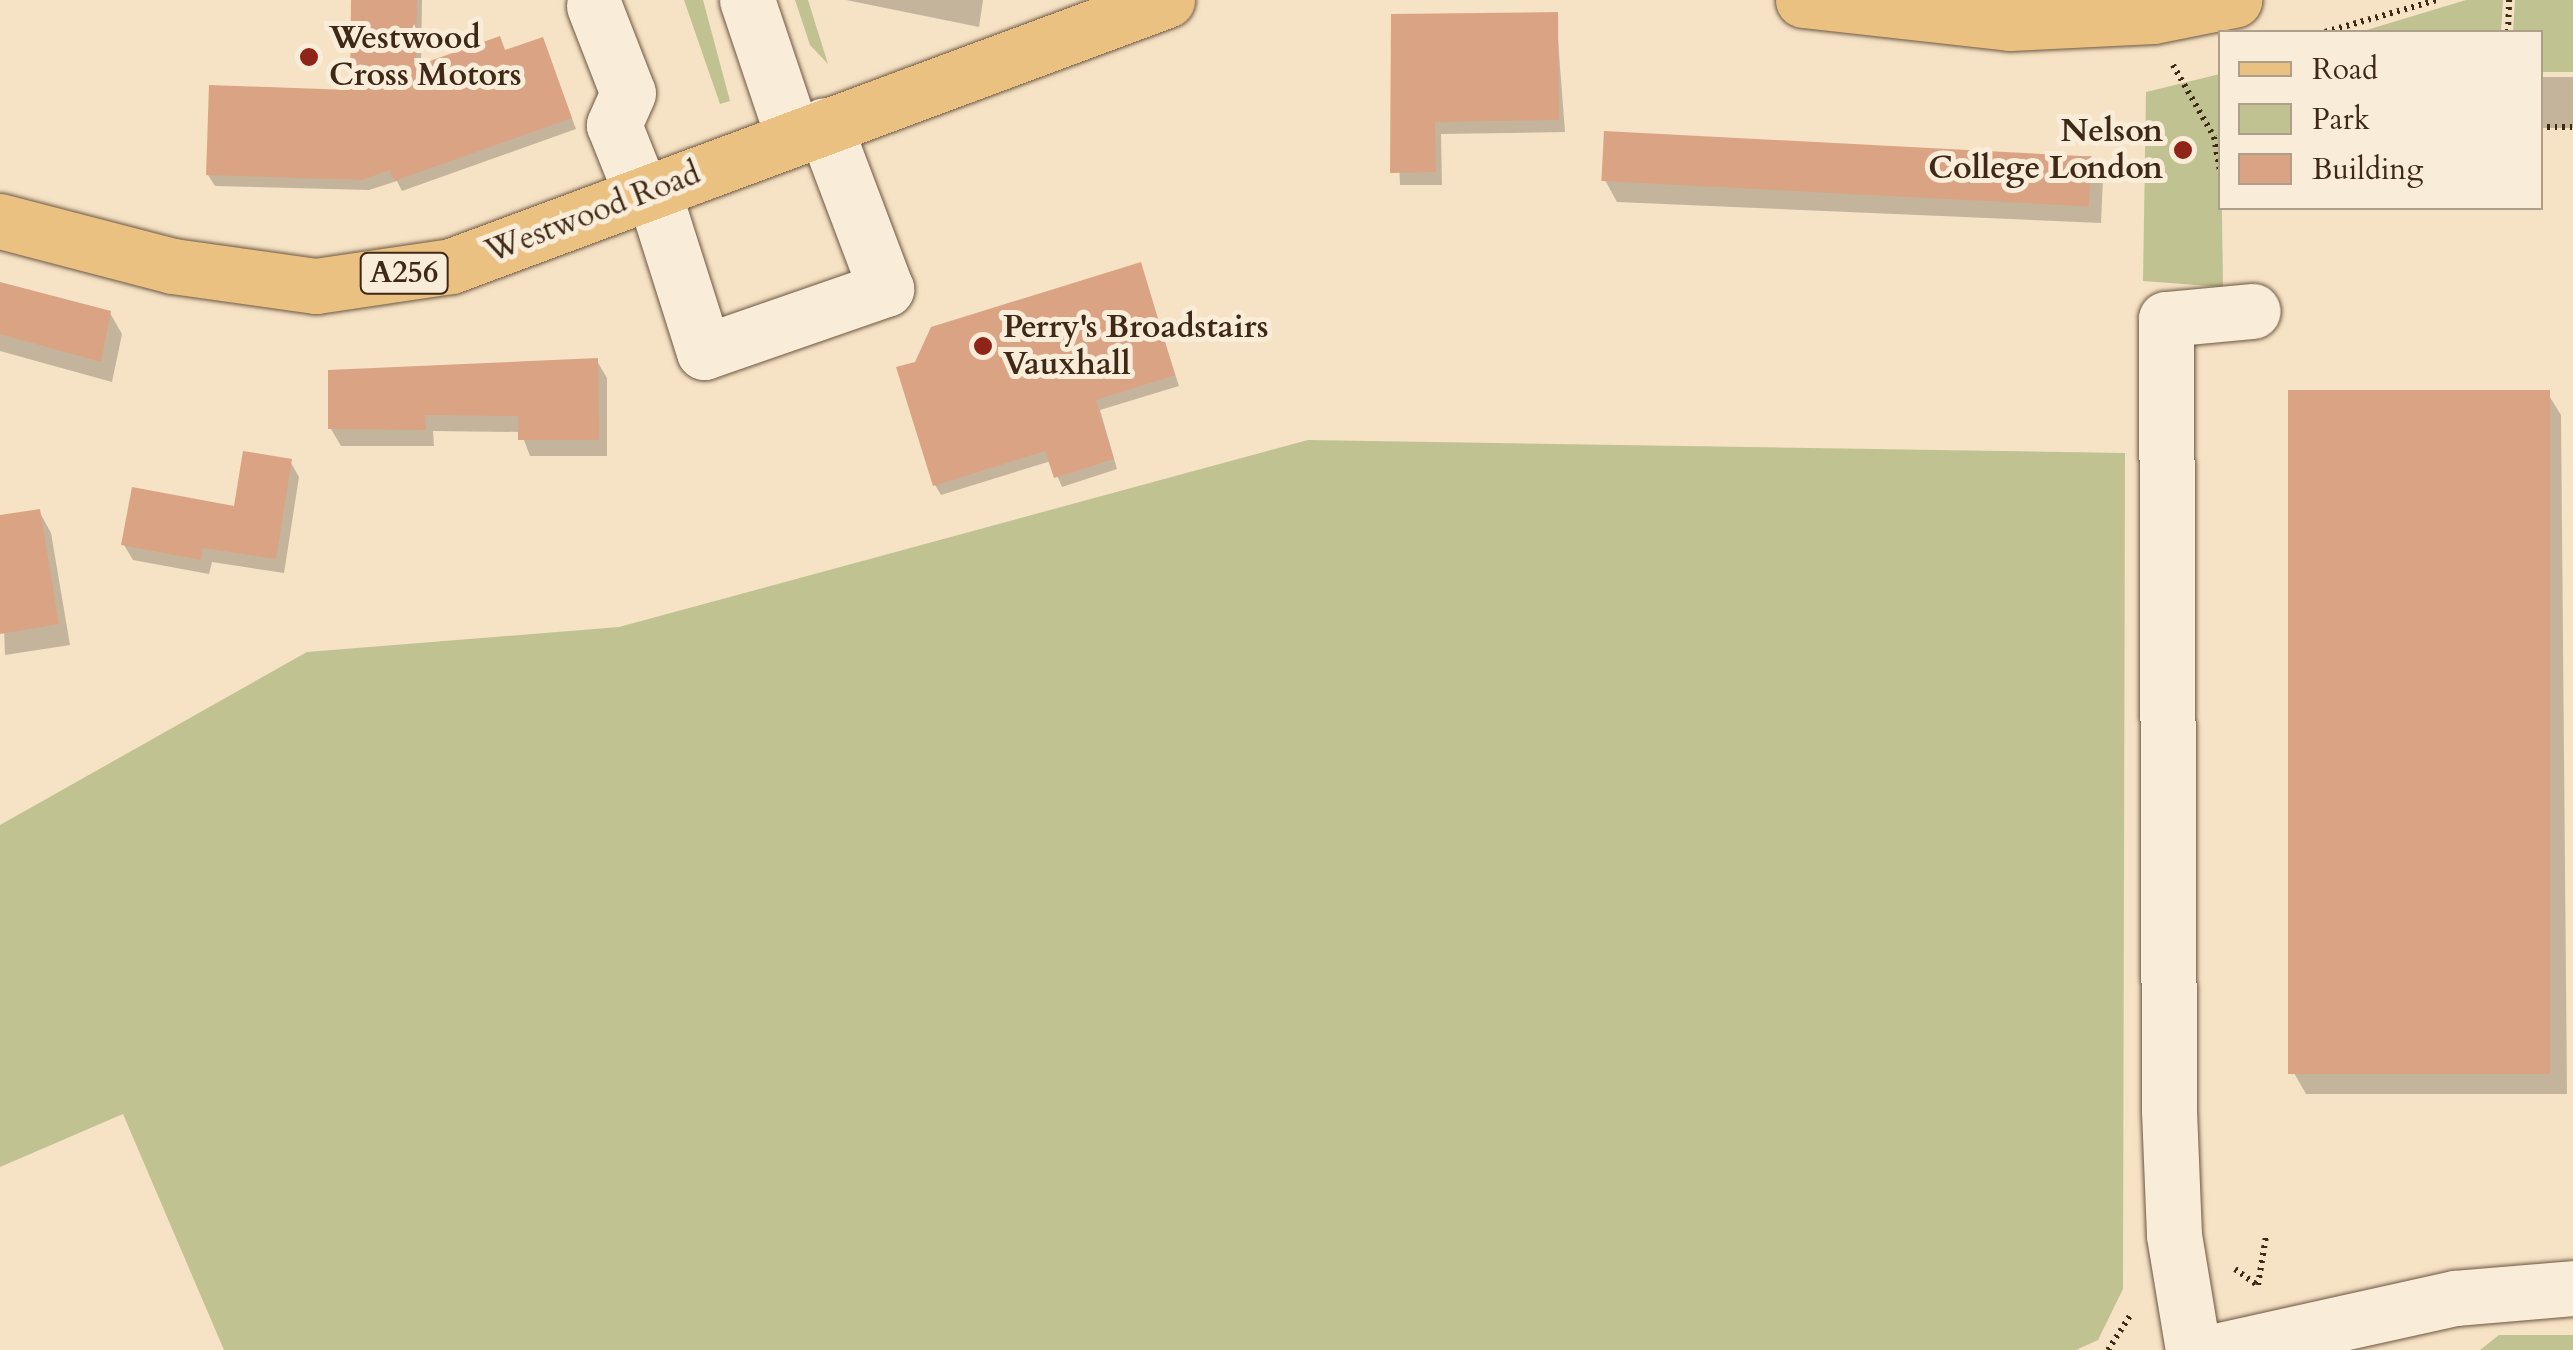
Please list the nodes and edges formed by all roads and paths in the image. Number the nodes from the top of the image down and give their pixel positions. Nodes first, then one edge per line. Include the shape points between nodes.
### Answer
1 (746, 0) edge
2 (1167, 0) edge
3 (1802, 0) edge
4 (2234, 0) edge
5 (2437, 0) edge
6 (2509, 0) edge
7 (594, 6) dead end
8 (2332, 30) edge
9 (2508, 30) edge
10 (2175, 69) dead end
11 (2543, 127) edge
12 (2573, 127) edge
13 (808, 131) junction
14 (2218, 160) edge
15 (648, 193) junction
16 (0, 221) edge
17 (2253, 311) dead end
18 (2266, 1236) dead end
19 (2258, 1285) dead end
20 (2573, 1288) edge
21 (2419, 1329) edge
22 (2194, 1350) edge
23 (2220, 1350) edge

1 - 13 street
2 - 13 main road, Westwood Road / A256
3 - 4 main road via 2010,23 2153,16
5 - 8 path
6 - 9 path
7 - 15 street via 628,92 614,125
10 - 14 path via 2214,137
11 - 12 path
13 - 15 main road, Westwood Road / A256
13 - 15 street via 886,289 704,352
15 - 16 main road, Westwood Road / A256 via 452,266 316,286 173,266
17 - 22 street via 2166,319 2169,1110 2174,1236
18 - 19 path
20 - 21 street
21 - 23 street

